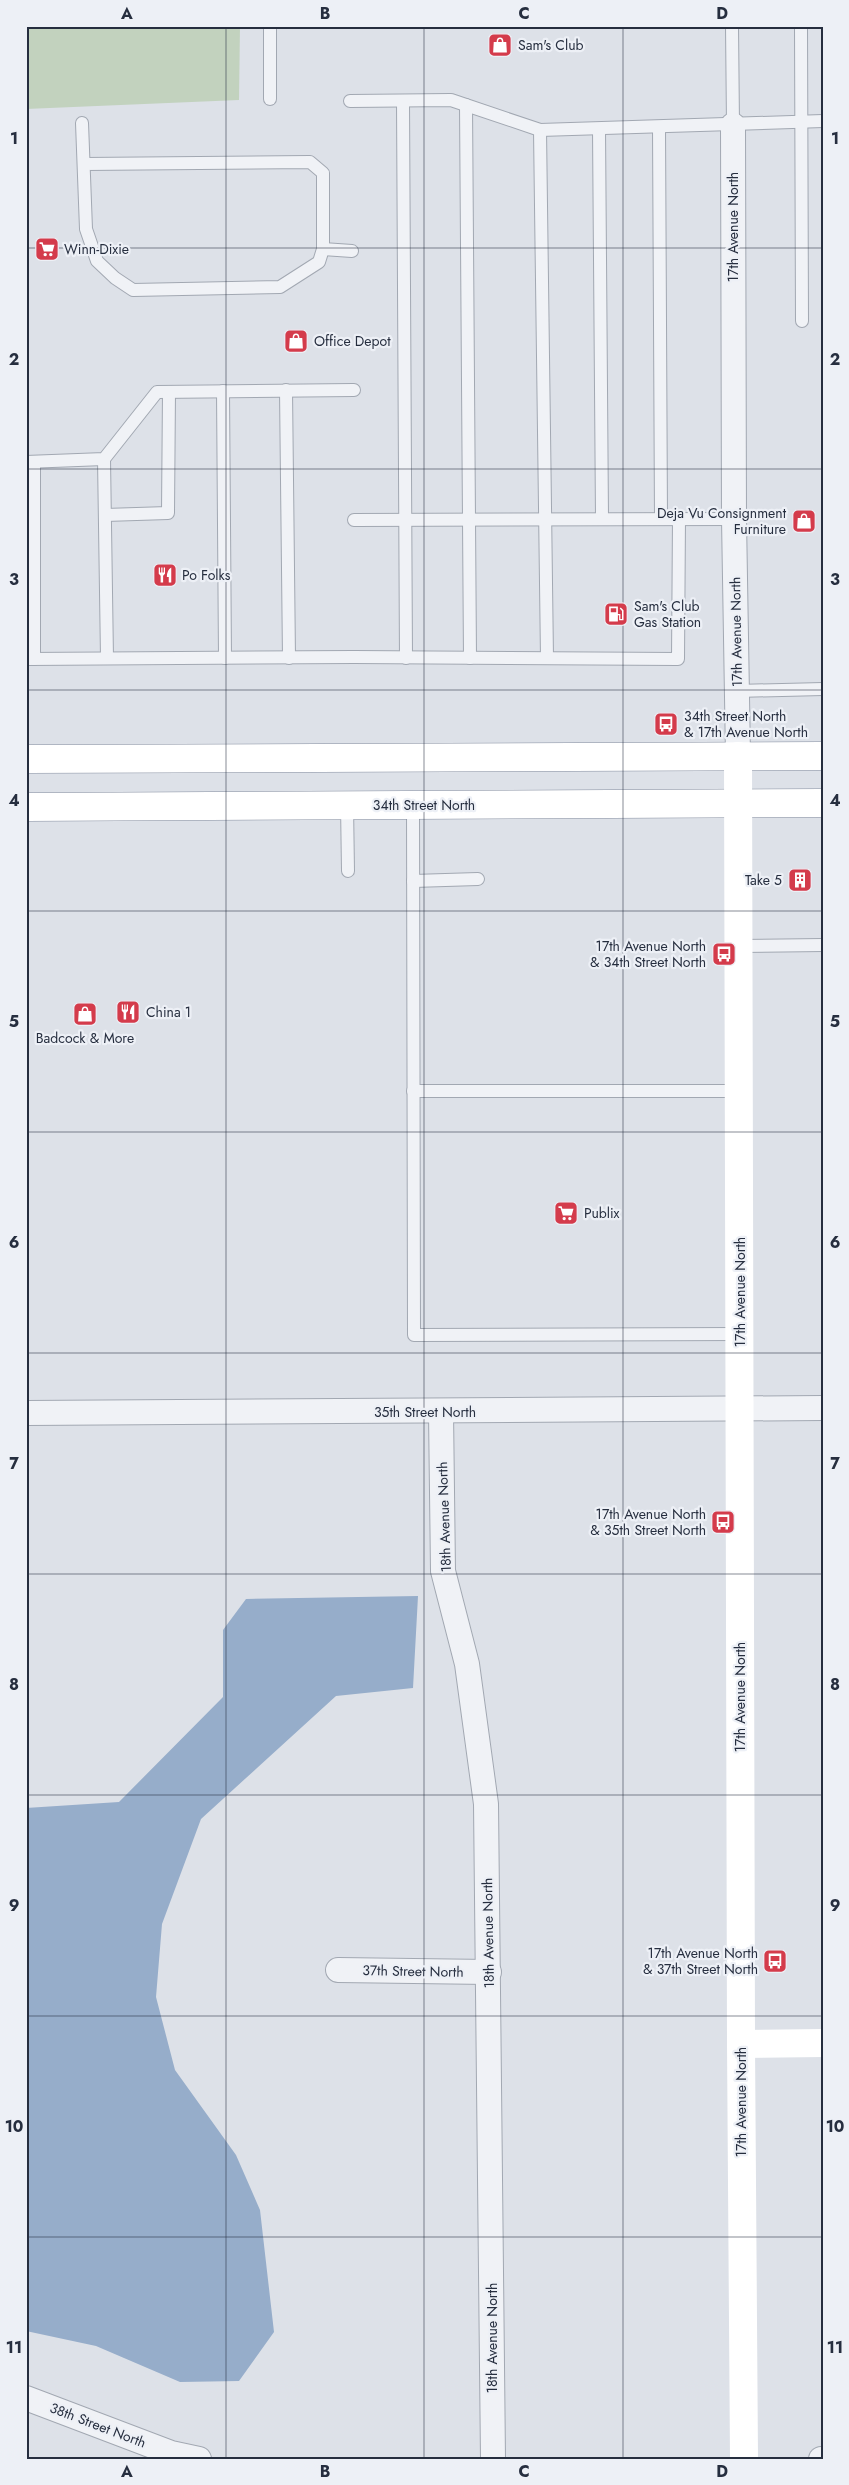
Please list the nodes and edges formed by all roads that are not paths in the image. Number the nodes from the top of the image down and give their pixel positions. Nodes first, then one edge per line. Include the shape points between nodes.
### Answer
1 (270, 26) edge
2 (732, 26) edge
3 (801, 26) edge
4 (270, 99) dead end
5 (350, 101) dead end
6 (403, 101) junction
7 (466, 105) junction
8 (823, 121) edge
9 (800, 122) junction
10 (82, 123) dead end
11 (733, 125) junction
12 (659, 127) junction
13 (599, 129) junction
14 (540, 130) junction
15 (85, 164) junction
16 (323, 249) junction
17 (352, 251) dead end
18 (802, 321) dead end
19 (286, 390) junction
20 (354, 390) dead end
21 (223, 391) junction
22 (169, 392) junction
23 (104, 459) junction
24 (30, 462) edge
25 (105, 515) junction
26 (468, 518) junction
27 (544, 518) junction
28 (602, 518) junction
29 (661, 518) junction
30 (679, 518) junction
31 (734, 518) junction
32 (405, 519) junction
33 (354, 520) dead end
34 (107, 658) junction
35 (225, 658) junction
36 (289, 658) junction
37 (406, 658) junction
38 (470, 658) junction
39 (546, 658) junction
40 (30, 659) edge
41 (823, 689) edge
42 (737, 691) junction
43 (738, 756) junction
44 (823, 756) edge
45 (26, 759) edge
46 (739, 803) junction
47 (823, 803) edge
48 (347, 805) junction
49 (413, 805) junction
50 (26, 807) edge
51 (348, 871) dead end
52 (478, 879) dead end
53 (413, 880) junction
54 (823, 945) edge
55 (737, 946) junction
56 (413, 1091) junction
57 (738, 1091) junction
58 (740, 1334) junction
59 (740, 1408) junction
60 (823, 1408) edge
61 (441, 1412) junction
62 (26, 1414) edge
63 (338, 1970) dead end
64 (489, 1972) junction
65 (823, 2043) edge
66 (740, 2044) junction
67 (26, 2398) edge
68 (199, 2459) edge
69 (493, 2459) edge
70 (744, 2459) edge

1 - 4 lane
2 - 11 lane
3 - 9 lane
5 - 6 lane
6 - 7 lane via 452,100
6 - 32 lane
7 - 14 lane
7 - 26 lane
8 - 9 lane
9 - 11 lane
9 - 18 lane
10 - 15 lane
11 - 12 lane
11 - 31 street, 17th Avenue North
12 - 13 lane
12 - 29 lane
13 - 14 lane
13 - 28 lane
14 - 27 lane
15 - 16 lane via 310,162 323,172
15 - 16 lane via 86,230 97,261 133,290 280,287 319,262
16 - 17 lane
19 - 20 lane
19 - 21 lane
19 - 36 lane
21 - 22 lane
21 - 35 lane
22 - 23 lane via 157,392
22 - 25 lane via 168,513
23 - 24 lane
23 - 25 lane
24 - 40 lane
25 - 34 lane
26 - 27 lane
26 - 32 lane
26 - 38 lane
27 - 28 lane
27 - 39 lane
28 - 29 lane
29 - 30 lane
30 - 31 lane
30 - 39 lane via 678,659
31 - 42 street, 17th Avenue North
32 - 33 lane
32 - 37 lane
34 - 35 lane
34 - 40 lane
35 - 36 lane
36 - 37 lane
37 - 38 lane
38 - 39 lane
41 - 42 lane
42 - 43 street, 17th Avenue North
43 - 44 main road
43 - 45 main road
43 - 46 main road, 17th Avenue North
46 - 47 main road, 34th Street North
46 - 49 main road, 34th Street North
46 - 55 main road, 17th Avenue North
48 - 49 main road, 34th Street North
48 - 50 main road, 34th Street North
48 - 51 lane
49 - 53 lane
52 - 53 lane
53 - 56 lane
54 - 55 lane
55 - 57 main road, 17th Avenue North
56 - 57 lane
56 - 58 lane via 414,1335
57 - 58 main road, 17th Avenue North
58 - 59 main road, 17th Avenue North
59 - 60 street, 35th Street North
59 - 61 street, 35th Street North
59 - 66 main road, 17th Avenue North
61 - 62 street, 35th Street North
61 - 64 street, 18th Avenue North via 443,1571 467,1664 486,1804
63 - 64 street, 37th Street North
64 - 69 street, 18th Avenue North
65 - 66 main road
66 - 70 main road, 17th Avenue North
67 - 68 street, 38th Street North via 171,2453

